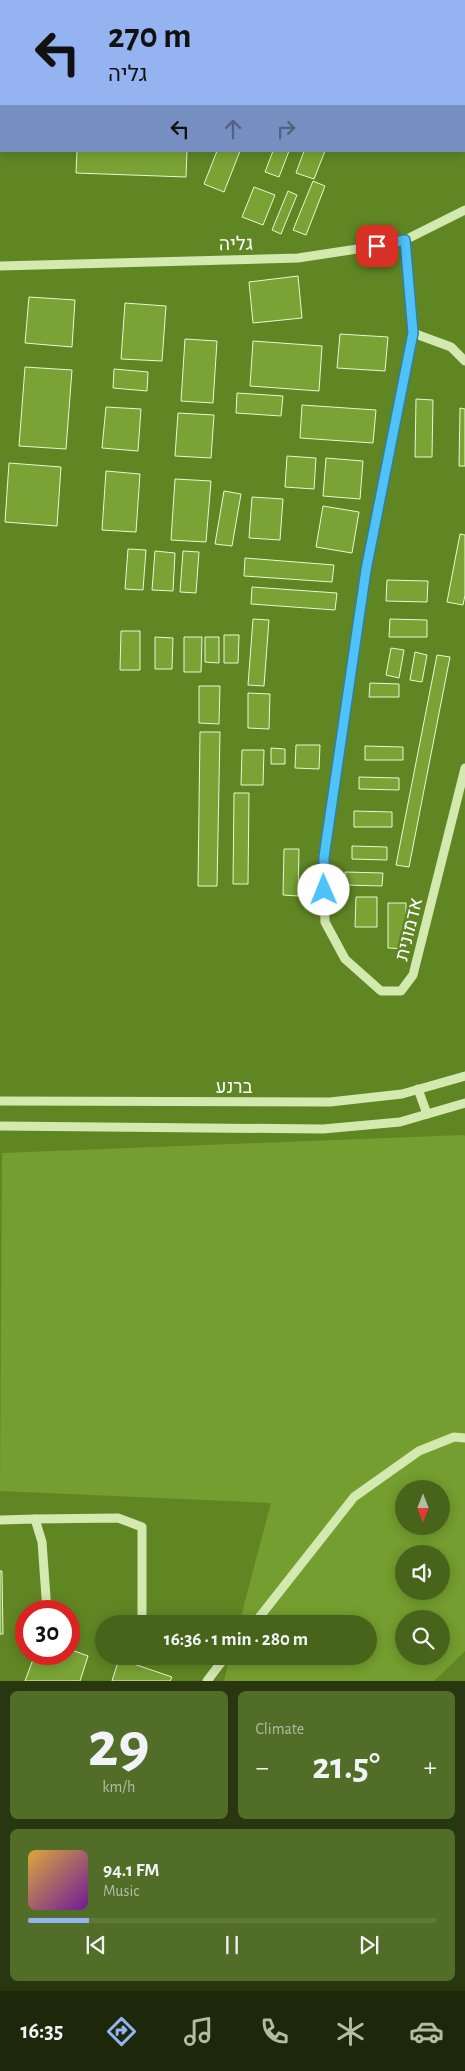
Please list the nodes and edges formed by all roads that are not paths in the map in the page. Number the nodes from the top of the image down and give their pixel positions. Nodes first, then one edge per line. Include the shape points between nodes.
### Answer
1 (465, 210) edge
2 (405, 240) junction
3 (0, 266) edge
4 (413, 333) junction
5 (465, 361) edge
6 (465, 768) edge
7 (465, 1076) edge
8 (418, 1089) junction
9 (0, 1101) edge
10 (465, 1103) edge
11 (427, 1114) junction
12 (0, 1126) edge
13 (465, 1438) edge
14 (0, 1520) edge
15 (35, 1520) junction
16 (46, 1600) edge
17 (142, 1615) edge
18 (261, 1615) edge
19 (219, 1665) edge
20 (207, 1681) edge

1 - 2 street, גליה
2 - 3 street, גליה via 298,258
2 - 4 street, אדמונית
4 - 5 street via 451,347
4 - 6 street, אדמונית via 366,570 324,857 325,922 346,959 381,991 401,992 413,975
7 - 8 street, ברנע
8 - 9 street, ברנע via 402,1094 330,1102
8 - 11 street
10 - 11 street
11 - 12 street via 400,1122 323,1128
13 - 18 street via 454,1437 419,1451 354,1497
14 - 15 street
15 - 16 street via 42,1542
15 - 17 street via 118,1518 142,1527
19 - 20 street

